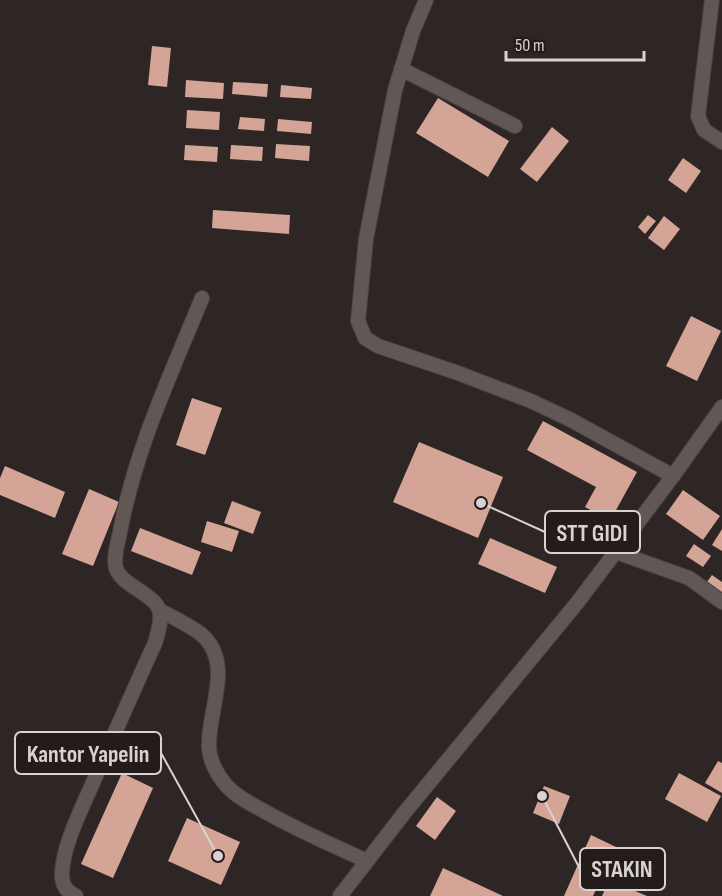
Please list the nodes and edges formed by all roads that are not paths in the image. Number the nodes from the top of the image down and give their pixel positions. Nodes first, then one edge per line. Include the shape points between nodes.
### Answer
1 (426, 0) edge
2 (712, 0) edge
3 (401, 69) junction
4 (515, 126) dead end
5 (722, 142) edge
6 (202, 298) dead end
7 (722, 407) edge
8 (673, 476) junction
9 (616, 552) junction
10 (722, 602) edge
11 (161, 611) junction
12 (367, 861) junction
13 (76, 896) edge
14 (340, 896) edge

1 - 3 street
2 - 5 street via 698,116 704,130
3 - 4 street
3 - 8 street via 366,239 358,321 365,338 531,401
6 - 11 street via 131,479 116,555 116,568 124,580 155,601
7 - 8 street
8 - 9 street
9 - 10 street via 689,578
9 - 12 street
11 - 12 street via 202,635 218,664 208,745 213,766 226,786 287,824
11 - 13 street via 155,643 65,853 63,885
12 - 14 street

